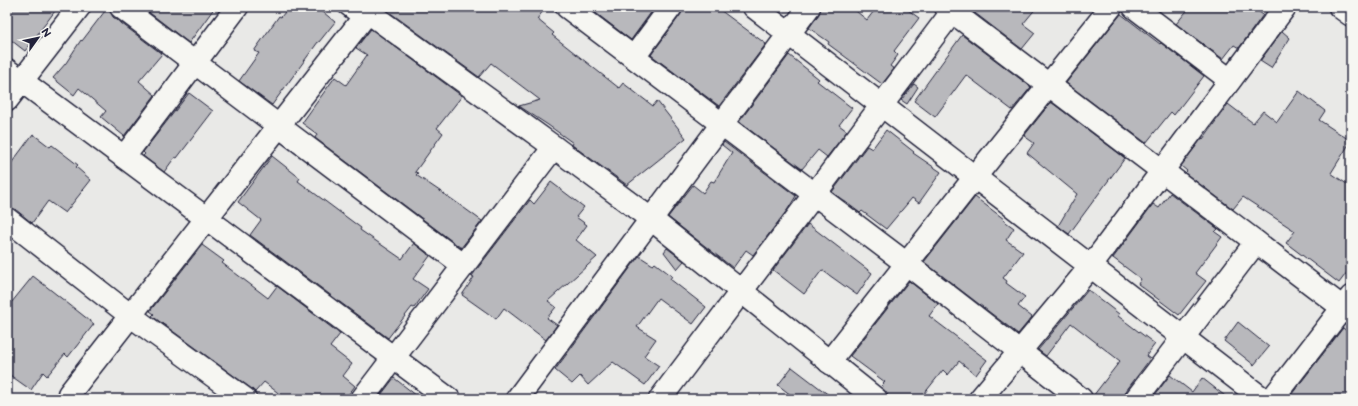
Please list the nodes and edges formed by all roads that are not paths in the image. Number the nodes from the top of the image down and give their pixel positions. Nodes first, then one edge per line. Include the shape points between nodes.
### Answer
1 (79, 7) edge
2 (121, 7) edge
3 (237, 7) edge
4 (344, 7) edge
5 (567, 7) edge
6 (671, 7) edge
7 (754, 7) edge
8 (809, 7) edge
9 (1111, 7) edge
10 (1134, 7) edge
11 (1285, 7) edge
12 (1340, 7) edge
13 (949, 9) edge
14 (367, 13) edge
15 (1351, 15) edge
16 (789, 34) junction
17 (634, 57) junction
18 (195, 63) junction
19 (14, 76) edge
20 (1230, 80) junction
21 (1048, 85) junction
22 (7, 100) edge
23 (881, 105) junction
24 (722, 124) junction
25 (278, 127) junction
26 (554, 146) junction
27 (124, 157) junction
28 (1162, 171) junction
29 (975, 177) junction
30 (814, 194) junction
31 (7, 219) edge
32 (207, 219) junction
33 (651, 219) junction
34 (1256, 242) junction
35 (907, 264) junction
36 (463, 265) junction
37 (1091, 266) junction
38 (741, 291) junction
39 (1348, 306) edge
40 (131, 316) junction
41 (1184, 338) junction
42 (1020, 352) junction
43 (393, 357) junction
44 (829, 362) junction
45 (69, 394) dead end
46 (240, 398) edge
47 (362, 399) edge
48 (449, 399) edge
49 (517, 399) edge
50 (660, 399) edge
51 (876, 399) edge
52 (980, 399) edge
53 (1081, 399) edge
54 (1136, 399) edge
55 (1263, 399) edge
56 (1272, 399) edge

1 - 19 street
2 - 18 street
3 - 18 street
4 - 14 lane
5 - 17 street
6 - 17 street
7 - 16 street
8 - 16 street
9 - 21 street
10 - 20 street
11 - 20 street
12 - 15 street
13 - 21 street
13 - 23 street
14 - 25 street
14 - 26 street
16 - 23 street
16 - 24 street
17 - 24 street
18 - 25 street
18 - 27 street
19 - 22 street
19 - 27 street
20 - 28 street
21 - 28 street
21 - 29 street
23 - 29 street
23 - 30 street
24 - 30 street
24 - 33 street
25 - 32 street
25 - 36 street
26 - 33 street
26 - 36 street
27 - 32 street
28 - 34 street
28 - 37 street
29 - 35 street
29 - 37 street
30 - 35 street
30 - 38 street
31 - 40 street
32 - 40 street
32 - 43 street
33 - 38 street
33 - 49 street
34 - 39 street
34 - 41 street
35 - 42 street
35 - 44 street
36 - 43 street
37 - 41 street
37 - 42 street
38 - 44 street
38 - 50 street
39 - 56 street
40 - 45 street
40 - 46 street
41 - 54 street
41 - 55 street
42 - 52 street
42 - 53 street
43 - 47 street
43 - 48 street
44 - 51 street

